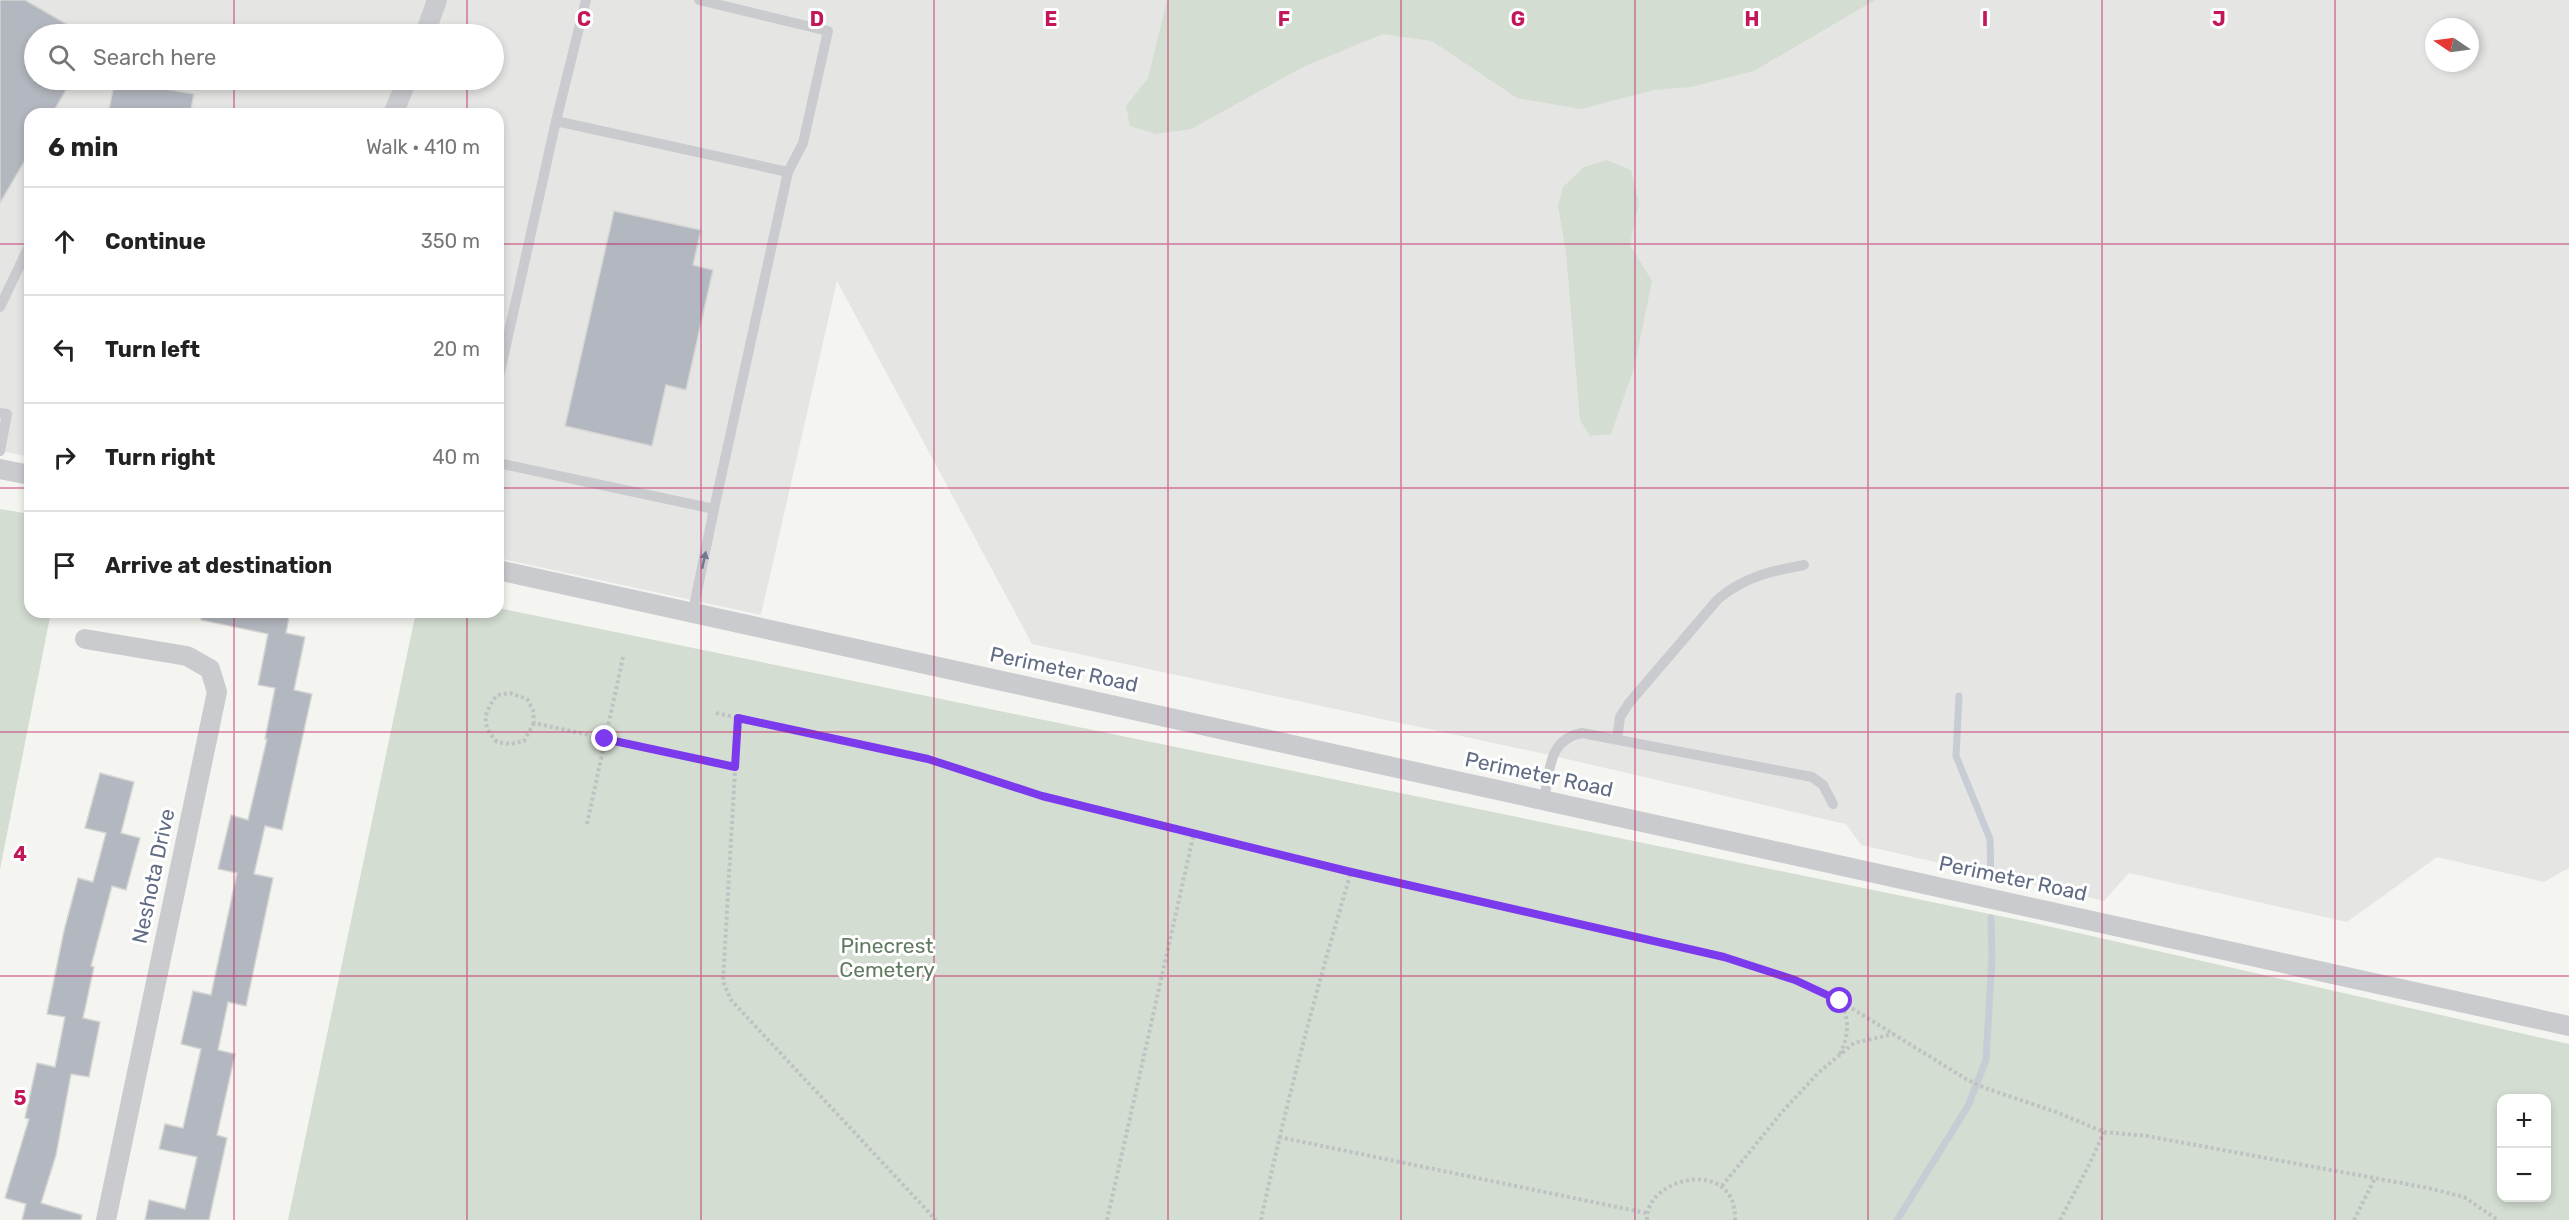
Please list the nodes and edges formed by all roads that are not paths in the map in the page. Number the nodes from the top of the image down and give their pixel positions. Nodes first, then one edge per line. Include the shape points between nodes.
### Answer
1 (437, 0) edge
2 (586, 0) edge
3 (699, 0) edge
4 (429, 24) edge
5 (403, 90) edge
6 (395, 108) edge
7 (556, 121) junction
8 (788, 172) junction
9 (24, 257) edge
10 (0, 307) edge
11 (504, 354) edge
12 (0, 412) edge
13 (0, 451) edge
14 (504, 464) edge
15 (0, 469) edge
16 (24, 474) edge
17 (714, 509) junction
18 (1804, 565) dead end
19 (504, 571) edge
20 (693, 611) junction
21 (85, 639) dead end
22 (1617, 739) junction
23 (1544, 800) junction
24 (1833, 804) dead end
25 (2569, 1026) edge
26 (105, 1220) edge

1 - 4 street
2 - 7 lane
3 - 8 lane via 828,31 803,143
5 - 6 street
7 - 8 lane
7 - 11 lane
8 - 17 lane
9 - 10 lane
12 - 13 lane via 7,414
14 - 17 lane
15 - 16 street
20 -> 17 lane
18 - 22 lane via 1760,574 1733,586 1718,599 1629,703 1620,717
19 - 20 street, Perimeter Road
20 - 23 street, Perimeter Road
21 - 26 street, Neshota Drive via 187,656 210,669 217,692
22 - 23 lane via 1582,733 1568,735 1558,744
22 - 24 lane via 1812,777 1823,785
23 - 25 street, Perimeter Road

